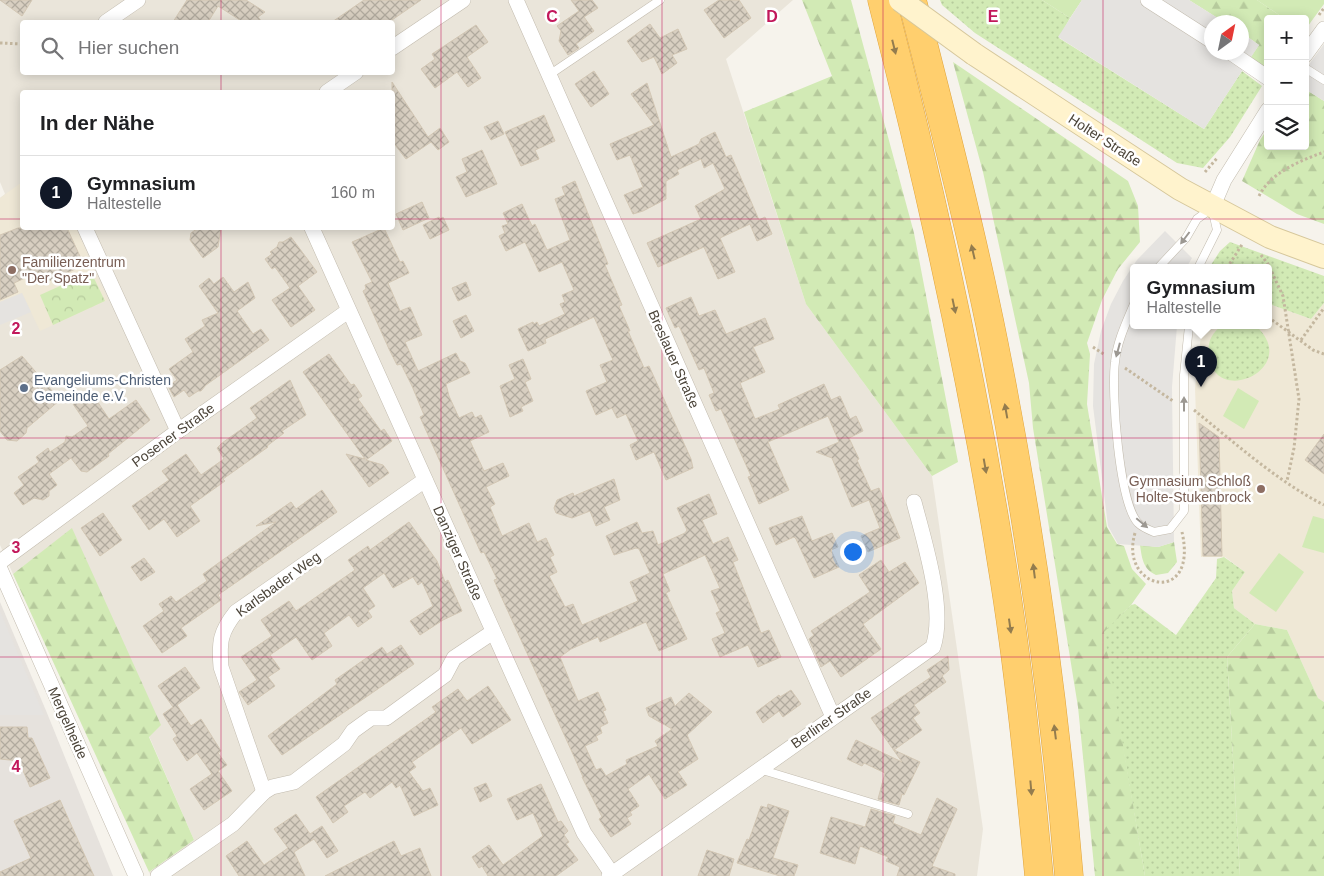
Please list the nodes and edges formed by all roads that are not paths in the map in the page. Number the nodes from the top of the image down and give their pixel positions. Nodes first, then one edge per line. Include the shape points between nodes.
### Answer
1 (138, 0) edge
2 (463, 0) edge
3 (516, 0) edge
4 (660, 0) edge
5 (882, 0) edge
6 (900, 0) edge
7 (912, 0) edge
8 (1148, 0) edge
9 (109, 20) edge
10 (1324, 30) edge
11 (1204, 36) edge
12 (395, 46) edge
13 (1309, 50) edge
14 (1242, 60) edge
15 (1309, 71) edge
16 (352, 75) edge
17 (1264, 75) edge
18 (549, 76) junction
19 (1324, 80) edge
20 (330, 90) edge
21 (1264, 116) edge
22 (1212, 208) junction
23 (86, 230) edge
24 (313, 230) edge
25 (1324, 257) edge
26 (1162, 264) edge
27 (1200, 264) edge
28 (348, 311) junction
29 (1130, 313) edge
30 (1189, 329) edge
31 (178, 431) junction
32 (425, 480) junction
33 (914, 502) dead end
34 (0, 562) edge
35 (2, 578) edge
36 (492, 632) junction
37 (833, 717) junction
38 (760, 769) junction
39 (264, 792) junction
40 (908, 814) dead end
41 (611, 875) edge
42 (136, 876) edge
43 (158, 876) edge
44 (1039, 876) edge
45 (1069, 876) edge

1 - 9 street
2 - 12 street
3 - 18 street, Breslauer Straße
4 - 18 lane
5 -> 44 highway via 968,372 1004,575 1028,757
6 - 22 street, Holter Straße, bridge via 974,54
45 -> 7 highway via 1061,780 1032,556 992,334
8 - 11 street
10 - 13 street
14 - 17 street
15 - 19 lane
16 - 20 street
18 - 37 street, Breslauer Straße
21 - 22 street via 1224,180
22 - 25 street, Holter Straße via 1270,237
22 -> 26 lane via 1197,219 1186,238
22 - 27 lane via 1217,230
23 - 31 street
24 - 28 street, Danziger Straße
28 - 31 street, Posener Straße
28 - 32 street, Danziger Straße
29 -> 30 lane via 1115,361 1113,389 1126,501 1138,523 1154,532 1170,529 1184,511 1184,406
31 - 34 street, Posener Straße
32 - 36 street, Danziger Straße
32 - 39 street, Karlsbader Weg via 236,612 224,627 220,646 221,667
33 - 37 street, Berliner Straße via 932,572 938,633 933,647
35 - 42 street, Mergelheide
36 - 39 street via 454,658 445,675 386,718 371,718 353,731 344,744 294,782
36 - 41 street, Danziger Straße via 584,833
37 - 38 street, Berliner Straße
38 - 40 lane
38 - 41 street, Berliner Straße
39 - 43 street via 233,824

